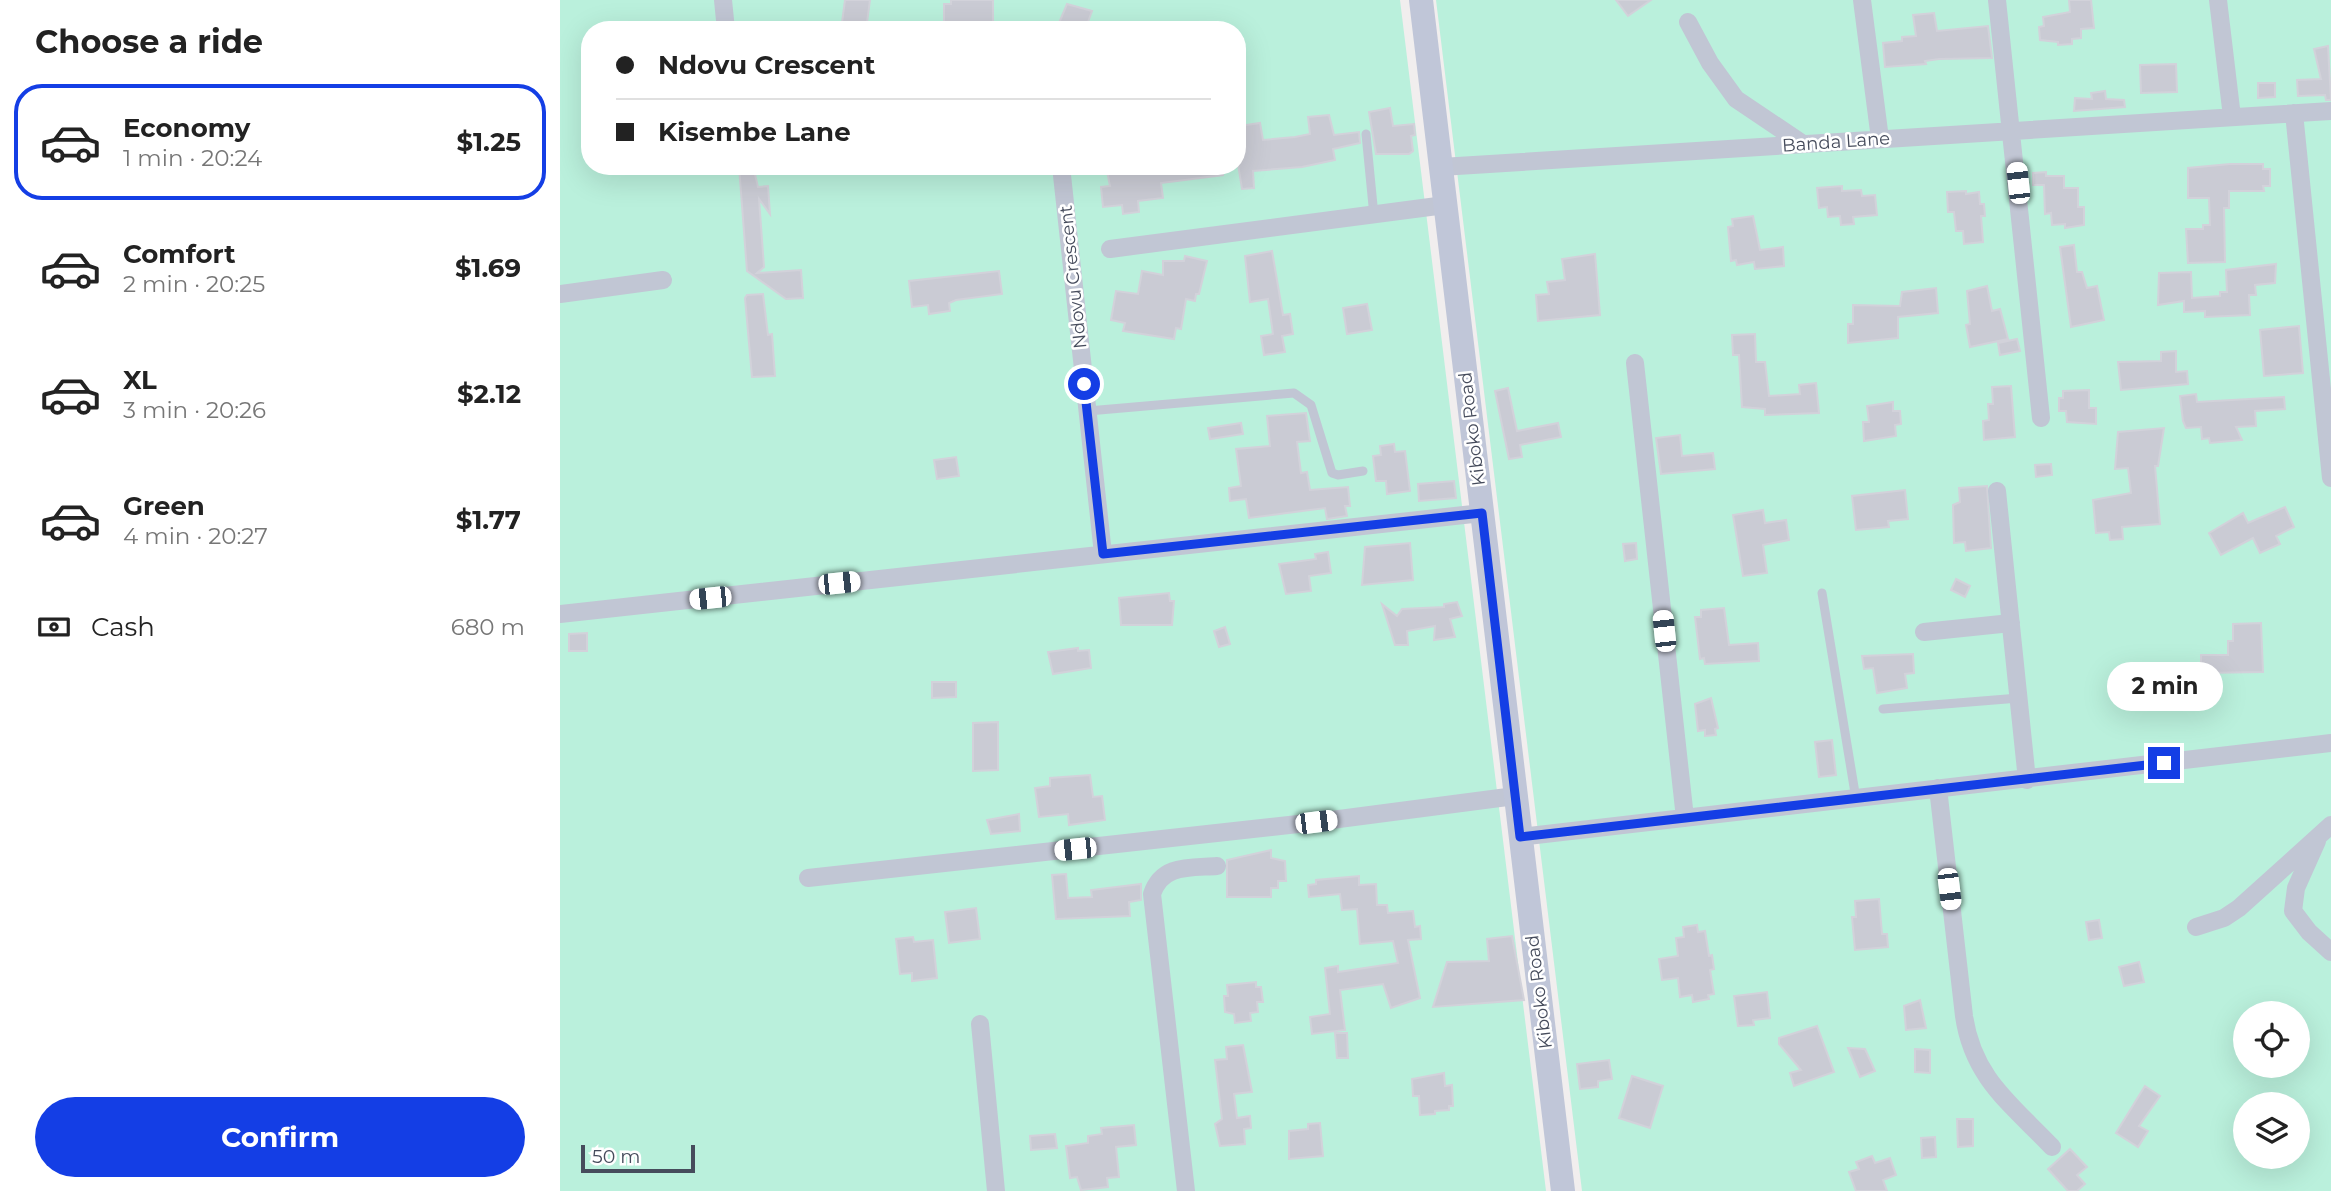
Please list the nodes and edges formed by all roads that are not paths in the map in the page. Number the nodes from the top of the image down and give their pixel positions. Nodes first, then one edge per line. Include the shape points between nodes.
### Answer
1 (723, 0) edge
2 (1421, 0) edge
3 (1862, 0) edge
4 (1997, 0) edge
5 (2218, 0) edge
6 (725, 21) edge
7 (1688, 22) dead end
8 (2331, 111) edge
9 (2294, 113) junction
10 (2232, 117) junction
11 (2012, 131) junction
12 (1366, 134) dead end
13 (1880, 139) junction
14 (1803, 144) junction
15 (1441, 167) junction
16 (1061, 175) edge
17 (1445, 205) junction
18 (1374, 216) junction
19 (1110, 249) dead end
20 (663, 280) dead end
21 (560, 294) edge
22 (2324, 323) edge
23 (1635, 363) dead end
24 (1088, 411) junction
25 (2041, 418) dead end
26 (1363, 471) dead end
27 (2331, 478) edge
28 (1997, 491) dead end
29 (1482, 513) junction
30 (1103, 554) junction
31 (1822, 593) dead end
32 (560, 614) edge
33 (2011, 623) junction
34 (1924, 632) dead end
35 (2019, 698) junction
36 (1883, 709) dead end
37 (2331, 743) edge
38 (2027, 780) junction
39 (1938, 788) junction
40 (1515, 796) junction
41 (1856, 799) junction
42 (1685, 818) junction
43 (2326, 830) edge
44 (1520, 837) junction
45 (1217, 866) dead end
46 (808, 878) dead end
47 (2196, 927) dead end
48 (2331, 952) edge
49 (980, 1024) dead end
50 (2052, 1147) dead end
51 (996, 1191) edge
52 (1186, 1191) edge
53 (1563, 1191) edge

1 - 6 street
2 - 15 street, Kiboko Road
3 - 13 street
4 - 11 street
5 - 10 street
7 - 14 street via 1736,99
8 - 9 street, Banda Lane
9 - 10 street, Banda Lane
9 - 22 street
10 - 11 street, Banda Lane
11 - 13 street, Banda Lane
11 - 25 street
12 - 18 lane
13 - 14 street, Banda Lane
14 - 15 street, Banda Lane
15 - 17 street, Kiboko Road
16 - 24 street, Ndovu Crescent
17 - 18 street
17 - 29 street, Kiboko Road
18 - 19 street
20 - 21 street
22 - 27 street
23 - 42 street
24 - 26 lane via 1294,393 1311,405 1332,473
24 - 30 street, Ndovu Crescent
28 - 33 street
29 - 30 street
29 - 40 street, Kiboko Road
30 - 32 street
31 - 41 lane
33 - 34 street
33 - 35 street
35 - 36 lane
35 - 38 street
37 - 38 street
38 - 39 street
39 - 41 street
39 - 50 street via 1972,1053 1983,1075
40 - 44 street, Kiboko Road
40 - 46 street
41 - 42 street
42 - 44 street
43 - 47 street via 2239,908
43 - 48 street via 2297,888 2293,911
44 - 53 street, Kiboko Road
45 - 52 street via 1167,871 1152,894
49 - 51 street

